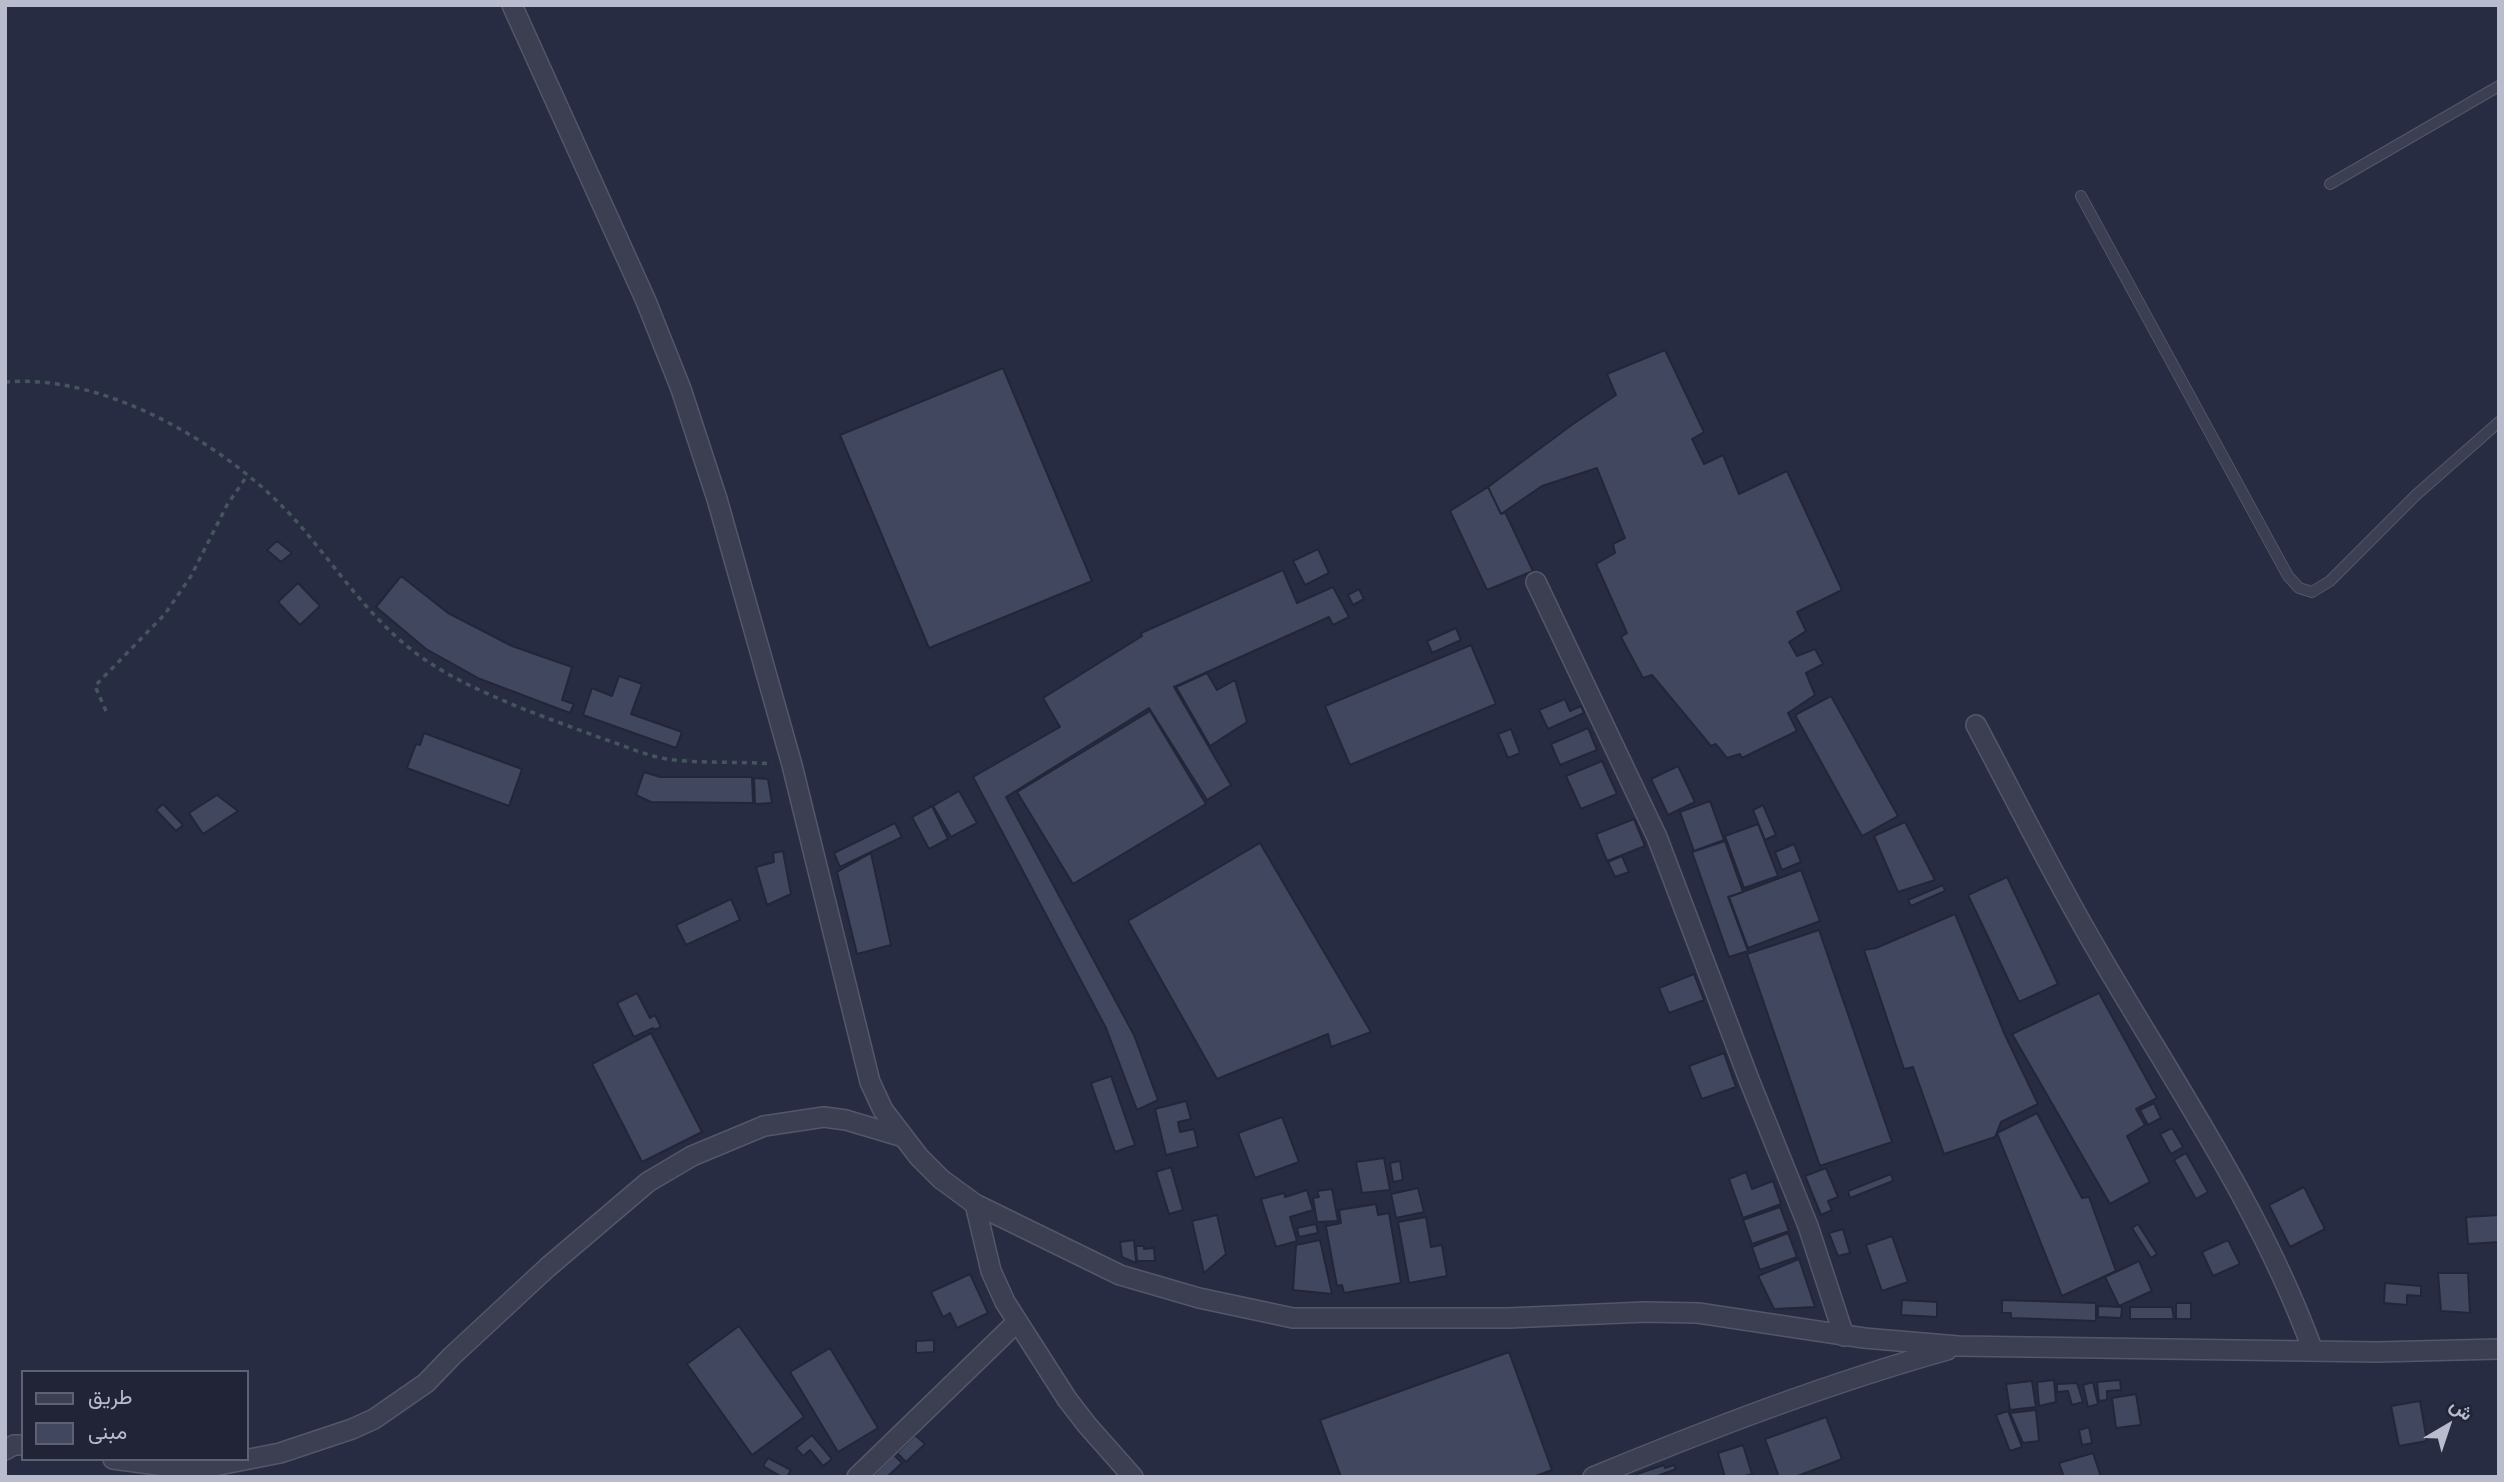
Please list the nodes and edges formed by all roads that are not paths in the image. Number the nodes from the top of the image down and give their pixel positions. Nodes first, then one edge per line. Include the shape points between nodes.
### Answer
1 (512, 5) edge
2 (2499, 86) edge
3 (2330, 184) dead end
4 (2081, 196) dead end
5 (2499, 422) edge
6 (1536, 582) dead end
7 (1976, 725) dead end
8 (903, 1137) junction
9 (975, 1204) junction
10 (1017, 1322) junction
11 (1844, 1336) junction
12 (1958, 1346) junction
13 (2499, 1349) edge
14 (2313, 1351) junction
15 (248, 1459) edge
16 (128, 1461) edge
17 (238, 1461) edge
18 (857, 1477) edge
19 (1133, 1477) edge
20 (1593, 1477) edge

1 - 8 street via 681,389 792,765 870,1082 883,1111
2 - 3 lane
4 - 5 lane via 2288,576 2299,588 2312,592 2330,581 2416,495
6 - 11 street via 1666,860 1808,1226
7 - 14 street via 2096,948 2224,1159 2293,1295
8 - 9 street via 941,1179
8 - 15 street via 824,1117 764,1126 692,1156 648,1182 548,1267 426,1383 374,1419 290,1450
9 - 10 street via 991,1271
9 - 11 street via 1120,1275 1293,1318 1698,1313
10 - 18 street
10 - 19 street via 1080,1416
11 - 12 street
12 - 14 street
12 - 20 street via 1872,1371
13 - 14 street
16 - 17 street via 215,1466

